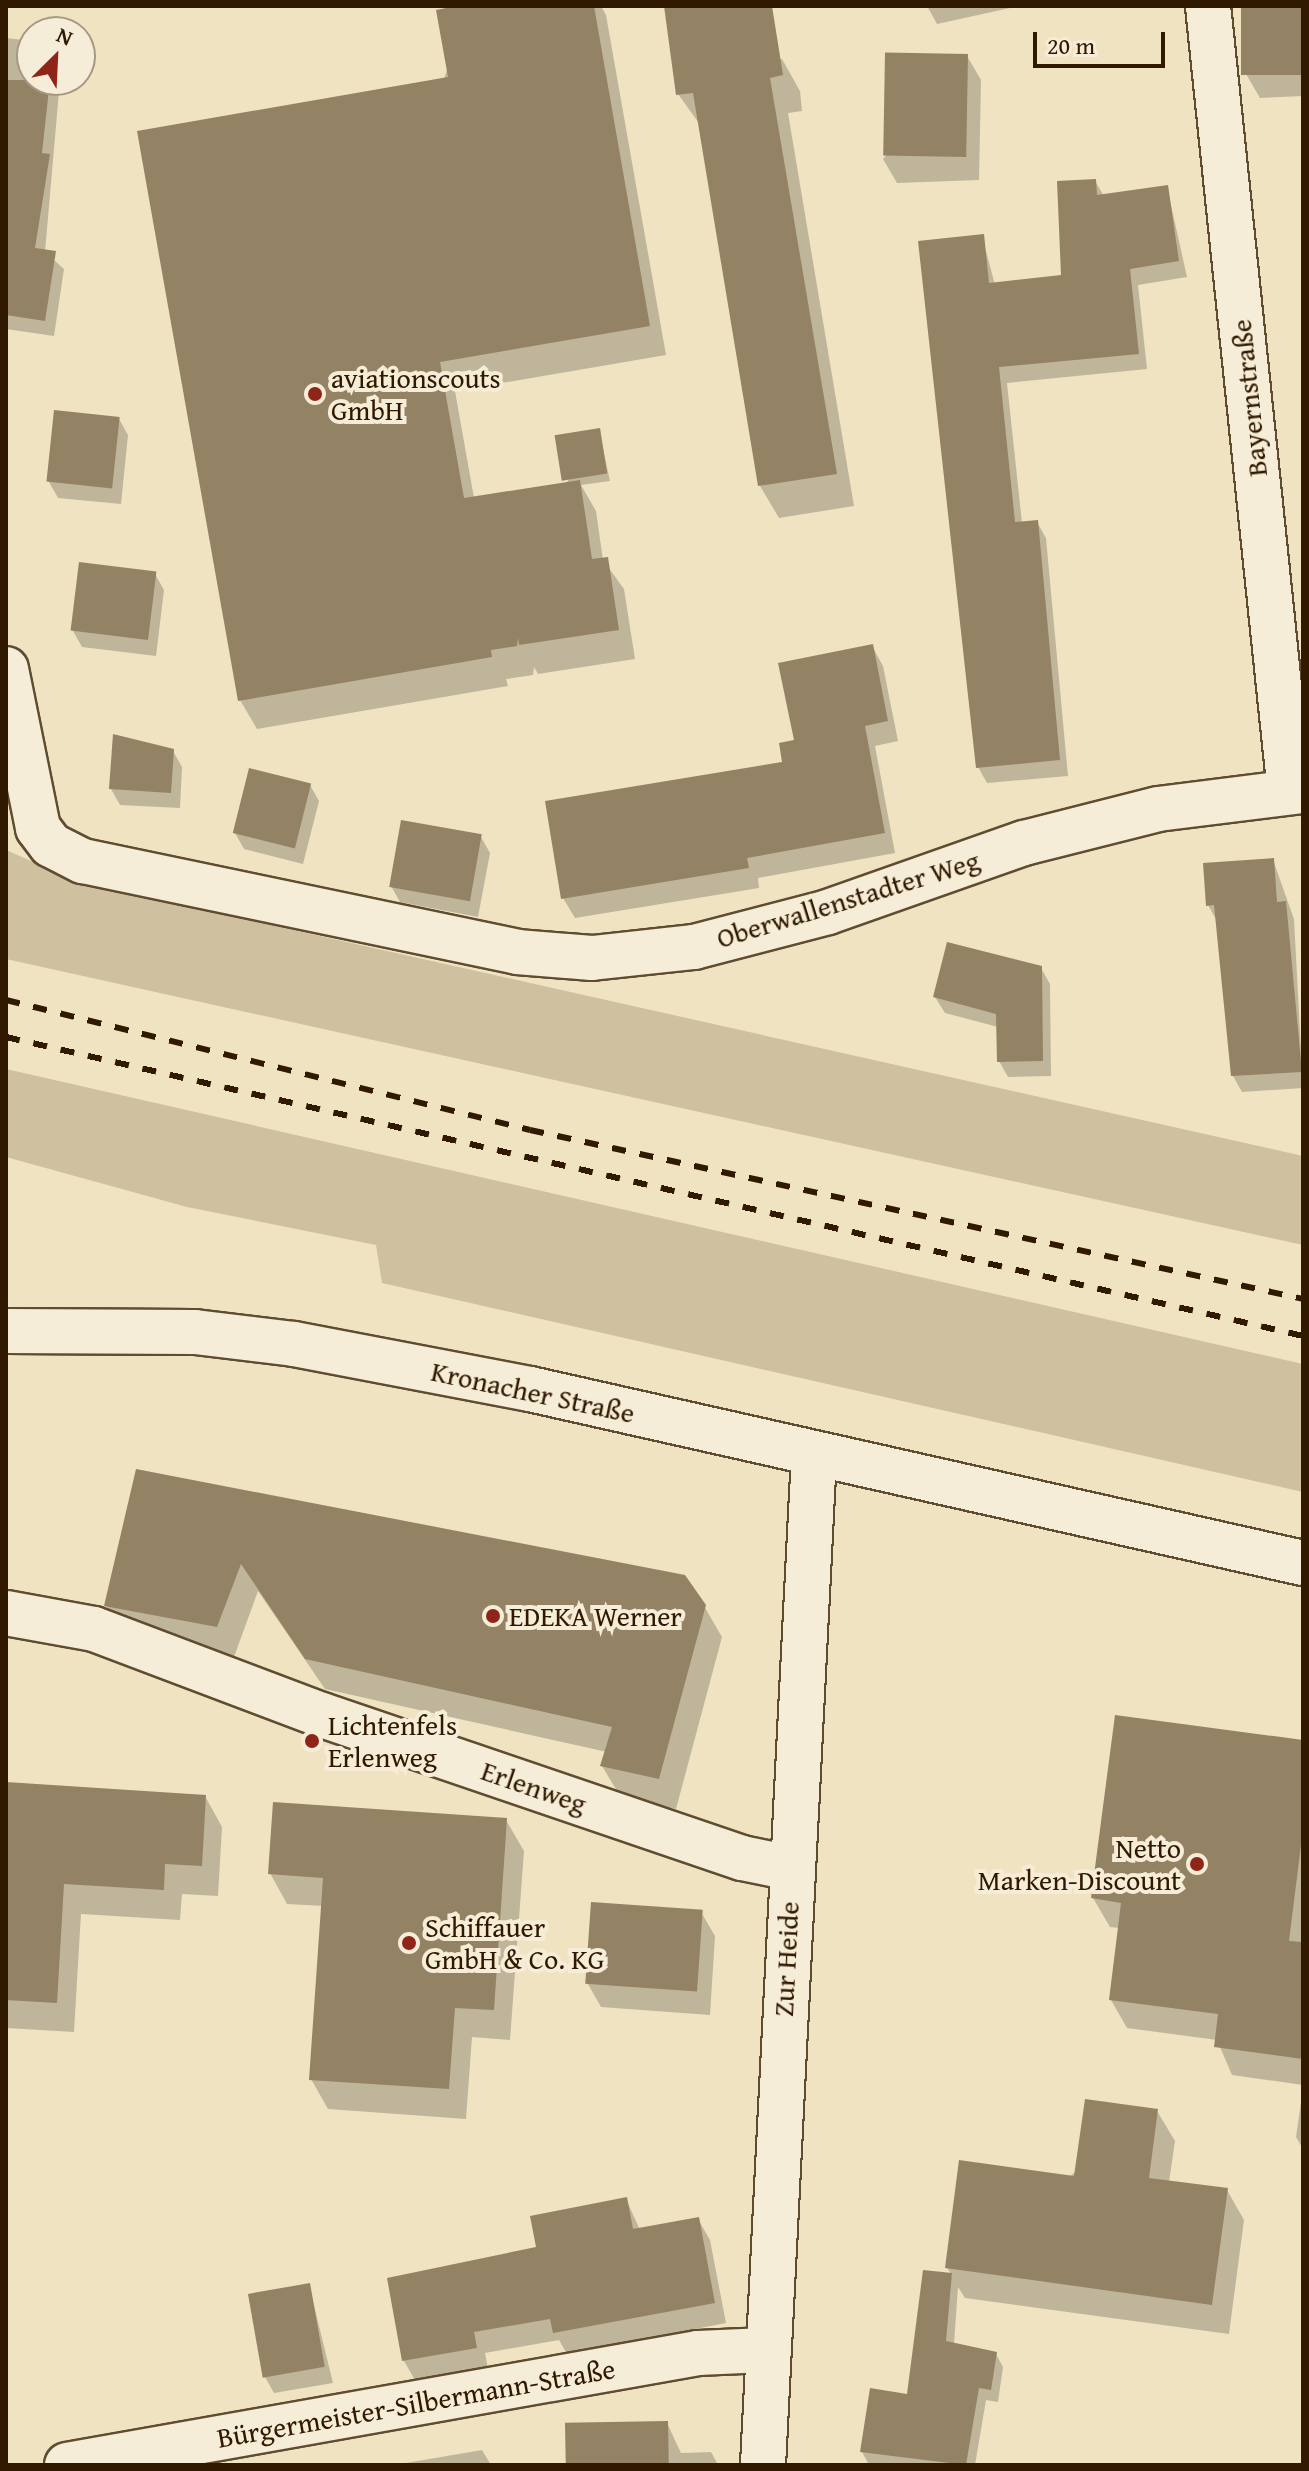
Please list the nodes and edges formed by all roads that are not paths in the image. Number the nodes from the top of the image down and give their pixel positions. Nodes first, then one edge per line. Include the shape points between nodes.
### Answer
1 (1208, 6) edge
2 (6, 669) edge
3 (1297, 791) edge
4 (6, 1331) edge
5 (814, 1454) junction
6 (1303, 1563) edge
7 (6, 1613) edge
8 (791, 1868) junction
9 (766, 2350) junction
10 (67, 2465) edge
11 (763, 2465) edge

1 - 3 street, Bayernstraße
2 - 3 street, Oberwallenstadter Weg via 38,828 51,845 83,861 517,952 592,958 694,947 828,912 1024,843 1158,809
4 - 5 street, Kronacher Straße via 195,1332 294,1344
5 - 6 street, Kronacher Straße
5 - 8 street, Zur Heide
7 - 8 street, Erlenweg via 94,1629 337,1720 742,1858
8 - 9 street, Zur Heide
9 - 10 street, Bürgermeister-Silbermann-Straße via 698,2353
9 - 11 street, Zur Heide

